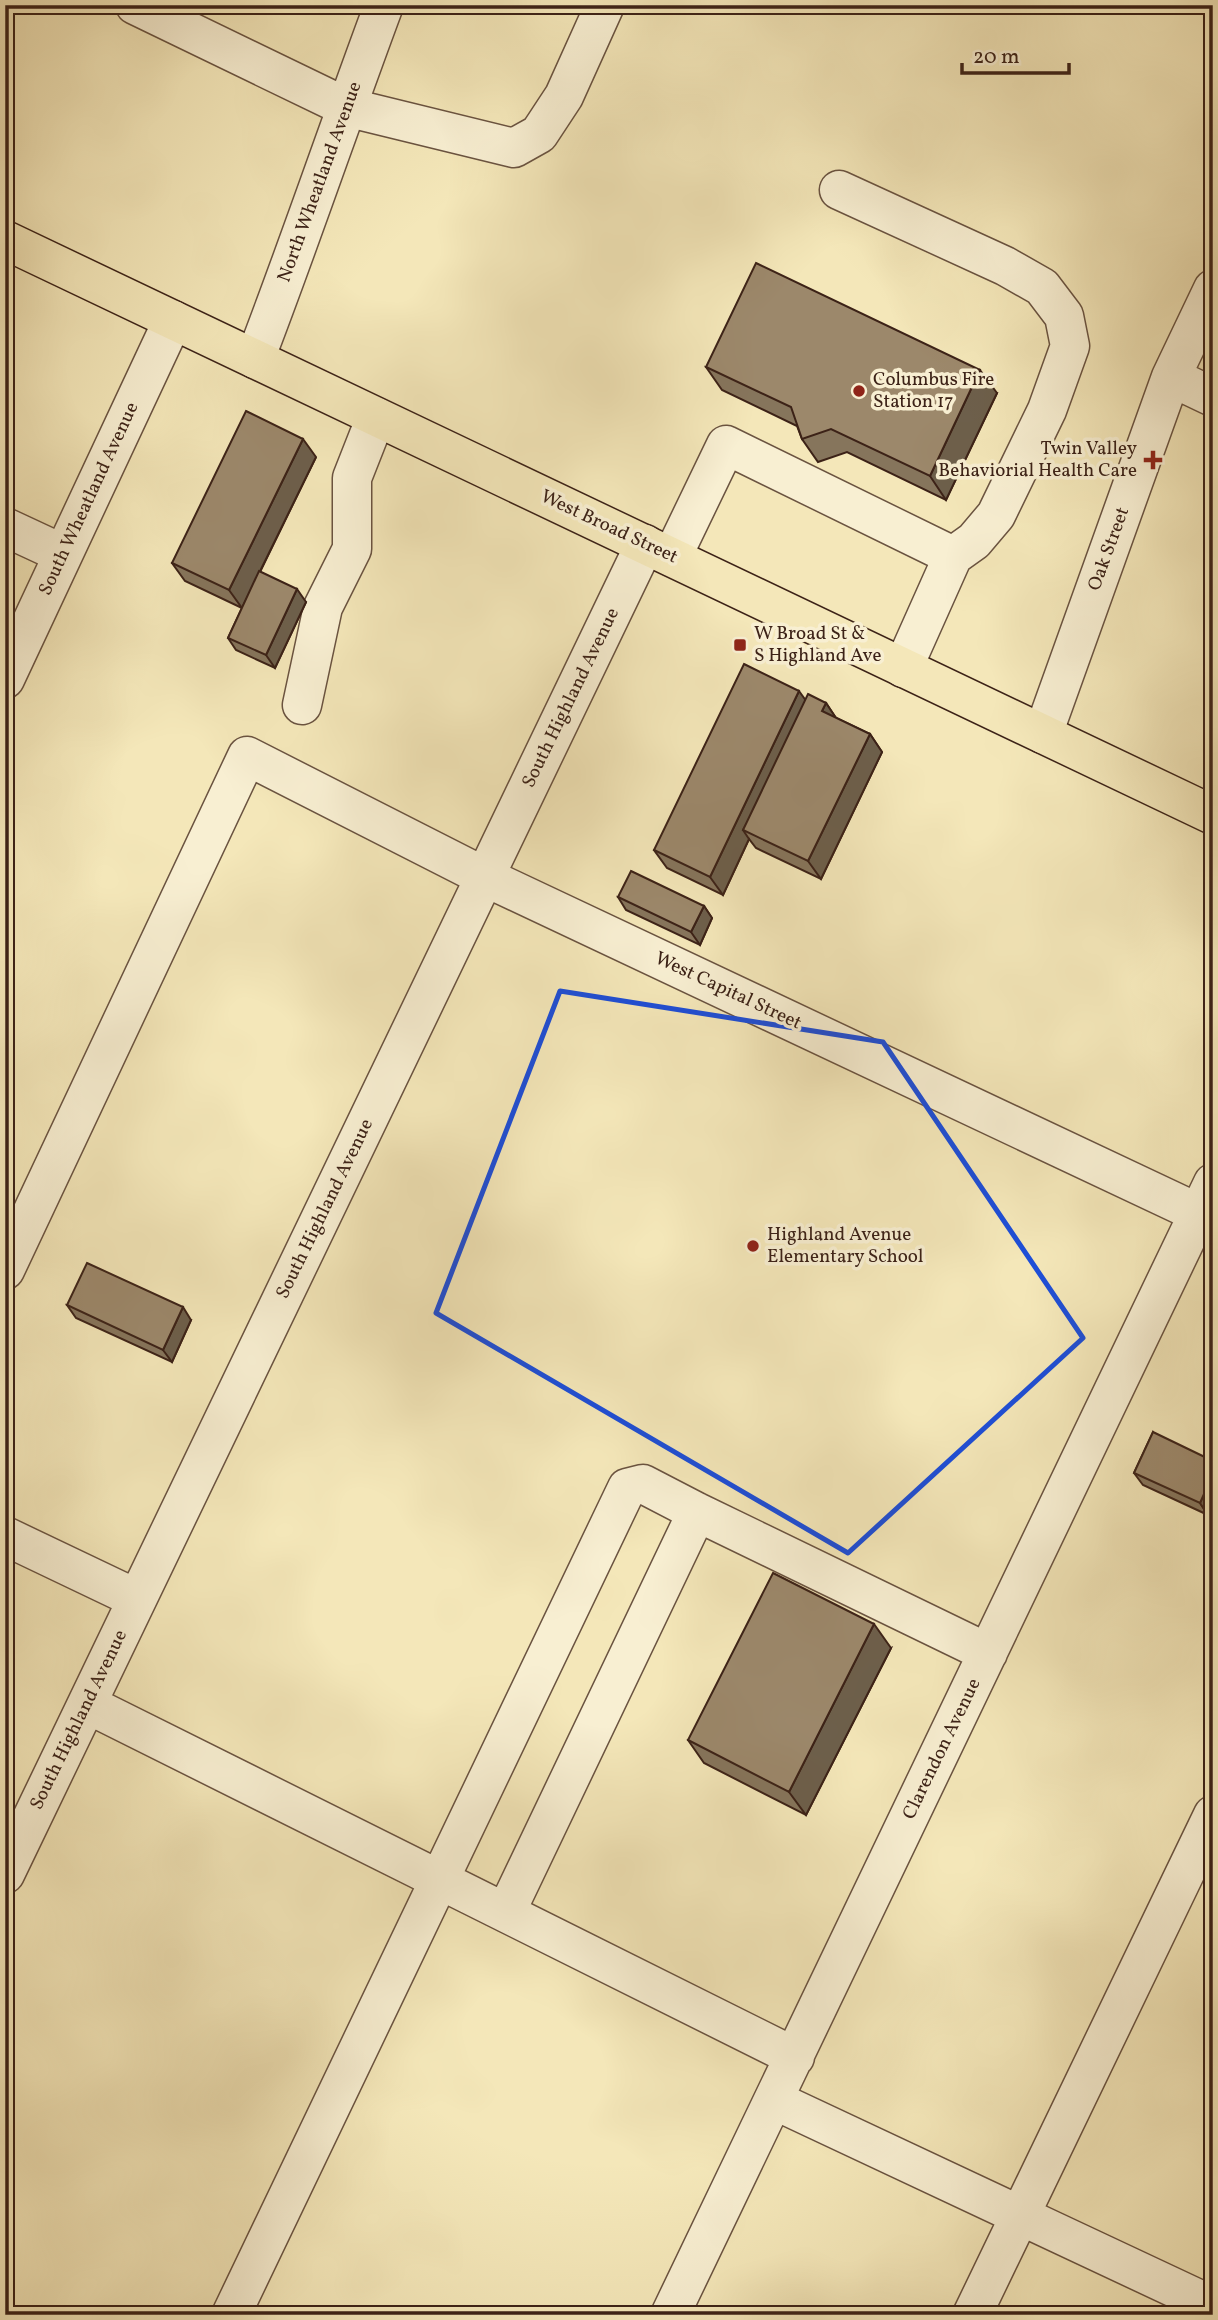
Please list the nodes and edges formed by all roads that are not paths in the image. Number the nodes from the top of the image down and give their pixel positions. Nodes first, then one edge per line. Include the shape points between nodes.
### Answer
1 (384, 5) edge
2 (605, 5) edge
3 (142, 7) edge
4 (346, 107) junction
5 (839, 190) dead end
6 (5, 240) edge
7 (1213, 289) edge
8 (173, 320) junction
9 (255, 359) junction
10 (1171, 377) junction
11 (1213, 397) edge
12 (376, 417) junction
13 (5, 527) edge
14 (659, 551) junction
15 (63, 554) junction
16 (953, 556) junction
17 (903, 668) junction
18 (5, 679) edge
19 (302, 705) dead end
20 (1043, 734) junction
21 (1213, 815) edge
22 (485, 877) junction
23 (1208, 1204) edge
24 (5, 1270) edge
25 (697, 1512) junction
26 (5, 1536) edge
27 (137, 1599) junction
28 (988, 1653) junction
29 (87, 1704) junction
30 (1213, 1815) edge
31 (5, 1874) edge
32 (438, 1879) junction
33 (506, 1912) junction
34 (795, 2057) junction
35 (774, 2100) junction
36 (1020, 2215) junction
37 (1213, 2305) edge
38 (231, 2315) edge
39 (670, 2315) edge
40 (972, 2315) edge

1 - 4 street, North Wheatland Avenue
2 - 4 street via 558,105 539,134 514,148
3 - 4 street
4 - 9 street, North Wheatland Avenue
5 - 16 street via 1005,266 1042,287 1064,316 1070,346 1047,410 996,515 974,541
6 - 8 main road, West Broad Street
7 - 10 street, Oak Street
8 - 9 main road, West Broad Street
8 - 15 street, South Wheatland Avenue
9 - 12 main road, West Broad Street
10 - 11 street
10 - 20 street, Oak Street
12 - 14 main road, West Broad Street
12 - 19 street via 352,478 352,549 323,607
13 - 15 street
14 - 16 street, South Highland Avenue via 726,445
14 - 17 main road, West Broad Street
14 - 22 street, South Highland Avenue
15 - 18 street, South Wheatland Avenue
16 - 17 street
17 - 20 main road, West Broad Street
20 - 21 main road, West Broad Street
22 - 23 street, West Capital Street
22 - 24 street, West Capital Street via 247,756
22 - 27 street, South Highland Avenue
23 - 28 street, Clarendon Avenue
25 - 28 street
25 - 32 street via 643,1484 627,1488
25 - 33 street
26 - 27 street
27 - 29 street, South Highland Avenue
28 - 34 street, Clarendon Avenue
29 - 31 street, South Highland Avenue
29 - 32 street
30 - 36 street
32 - 33 street
32 - 38 street
33 - 34 street
34 - 35 street, Clarendon Avenue
35 - 36 street
35 - 39 street, Clarendon Avenue
36 - 37 street
36 - 40 street

